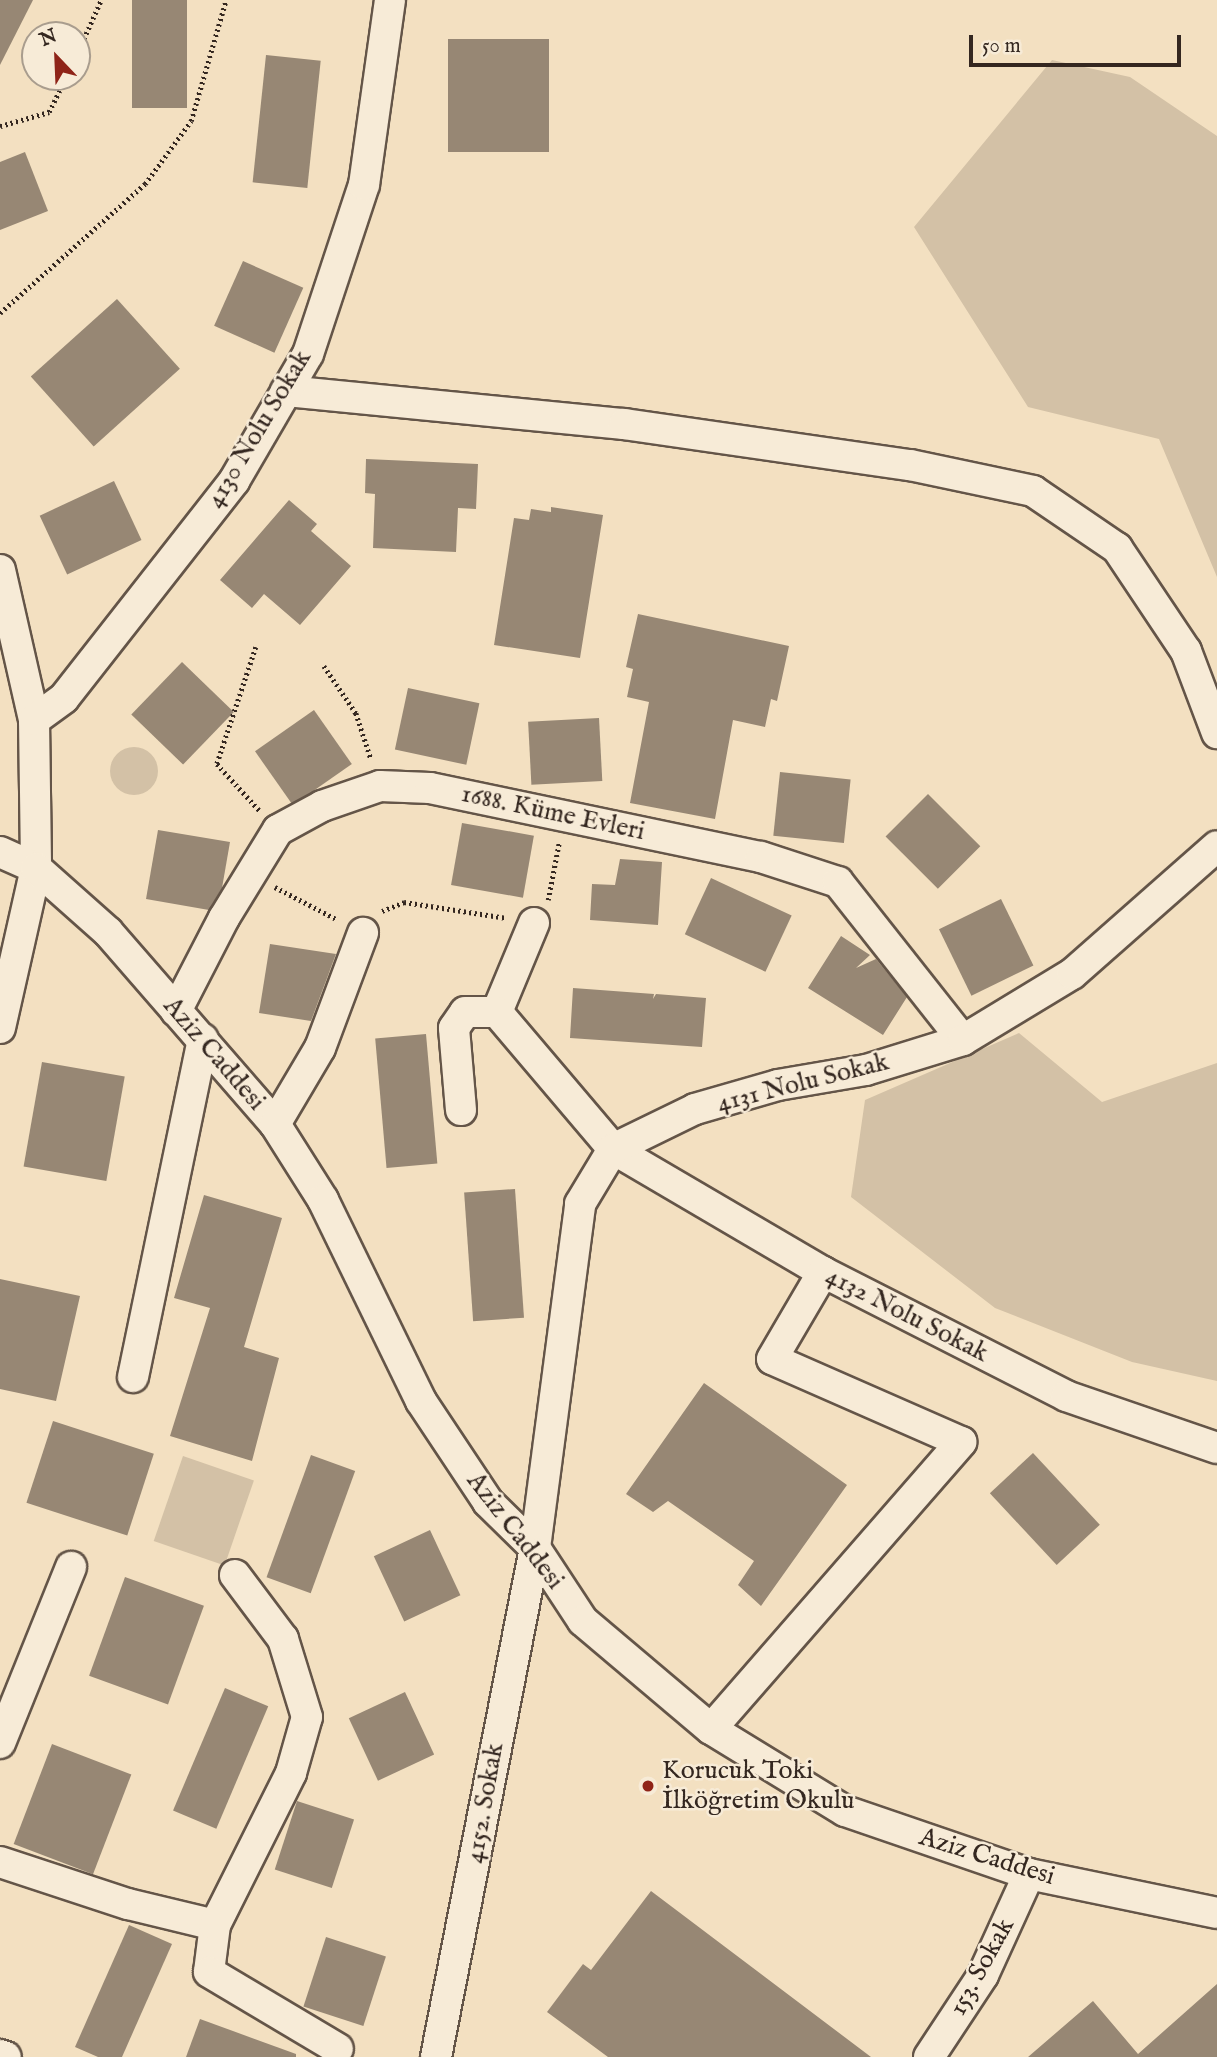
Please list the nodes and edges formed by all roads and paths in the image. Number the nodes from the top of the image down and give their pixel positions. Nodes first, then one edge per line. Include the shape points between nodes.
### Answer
1 (101, 0) edge
2 (226, 0) edge
3 (390, 0) edge
4 (91, 22) edge
5 (59, 91) edge
6 (0, 126) edge
7 (0, 313) edge
8 (286, 391) junction
9 (0, 570) edge
10 (256, 647) dead end
11 (324, 666) dead end
12 (34, 720) junction
13 (1217, 733) edge
14 (380, 786) junction
15 (564, 814) junction
16 (278, 830) junction
17 (1217, 846) edge
18 (0, 852) edge
19 (36, 868) junction
20 (249, 874) junction
21 (534, 923) junction
22 (363, 933) junction
23 (176, 1011) junction
24 (497, 1012) junction
25 (0, 1028) edge
26 (203, 1039) junction
27 (963, 1040) junction
28 (461, 1110) dead end
29 (275, 1124) junction
30 (613, 1149) junction
31 (823, 1272) junction
32 (133, 1377) dead end
33 (1217, 1448) edge
34 (534, 1548) junction
35 (71, 1567) dead end
36 (234, 1575) dead end
37 (711, 1729) junction
38 (0, 1743) edge
39 (0, 1862) edge
40 (1029, 1874) junction
41 (1217, 1913) edge
42 (215, 1925) junction
43 (338, 2049) dead end
44 (0, 2054) edge
45 (6, 2057) edge
46 (436, 2057) edge
47 (929, 2057) edge

1 - 4 path
2 - 7 path via 191,121 145,184
3 - 8 street, 4130 Nolu Sokak via 363,185 308,354
5 - 6 path via 49,113
8 - 12 street, 4130 Nolu Sokak via 234,481 64,698
8 - 13 street via 624,424 910,465 1034,491 1117,548 1186,651
9 - 12 street
10 - 16 path via 217,764
11 - 14 path via 355,713
12 - 19 street
14 - 15 street, 1688. Küme Evleri via 430,788
14 - 16 street, 1688. Küme Evleri via 322,806
15 - 21 path via 548,900
15 - 27 street, 1688. Küme Evleri via 761,857 838,882
16 - 20 street, 1688. Küme Evleri
17 - 27 street, 4131 Nolu Sokak via 1072,974
18 - 19 street, Aziz Caddesi
19 - 23 street, Aziz Caddesi via 108,932
19 - 25 street
20 - 22 path
20 - 23 street, 1688. Küme Evleri
21 - 22 path via 404,902 380,912
21 - 24 street
22 - 29 street via 320,1048
23 - 26 street, Aziz Caddesi
24 - 28 street via 465,1012 454,1028
24 - 30 street, 4132 Nolu Sokak
26 - 29 street, Aziz Caddesi
26 - 32 street
27 - 30 street, 4131 Nolu Sokak via 866,1070 778,1085 695,1109
29 - 34 street, Aziz Caddesi via 323,1200 421,1401 488,1502
30 - 31 street, 4132 Nolu Sokak
30 - 34 street via 580,1204
31 - 33 street, 4132 Nolu Sokak via 1066,1396
31 - 37 street via 772,1359 961,1442
34 - 37 street, Aziz Caddesi via 583,1621
34 - 46 street, 4152. Sokak
35 - 38 street
36 - 42 street via 284,1639 307,1717 291,1773
37 - 40 street, Aziz Caddesi via 845,1811
39 - 42 street via 128,1904
40 - 41 street, Aziz Caddesi
40 - 47 street, 153. Sokak via 983,1975
42 - 43 street via 209,1972
44 - 45 street

